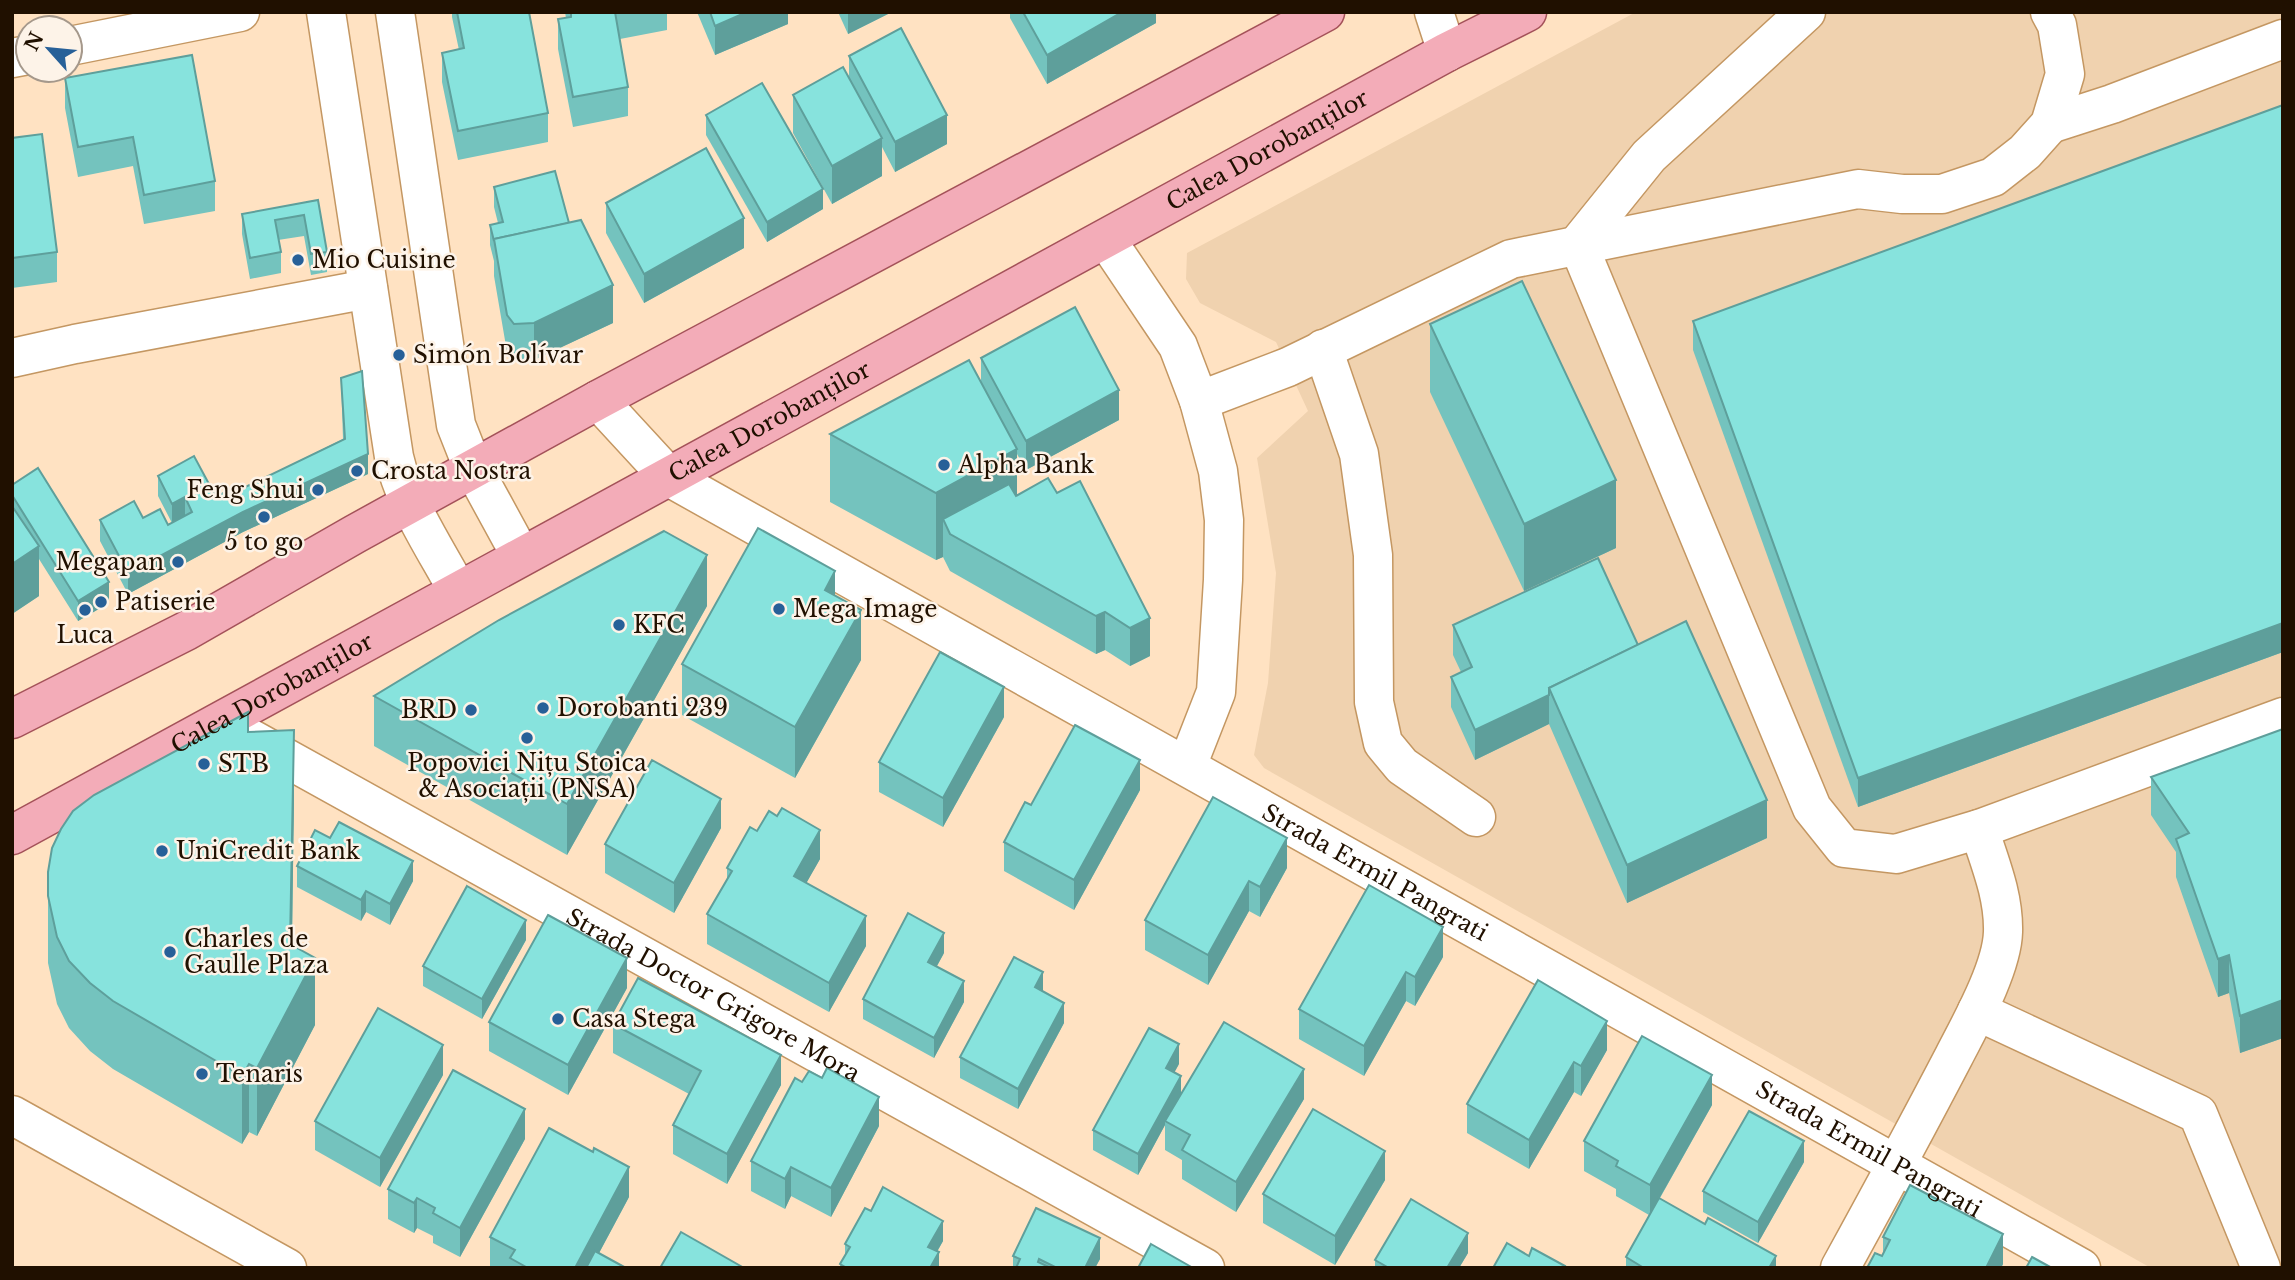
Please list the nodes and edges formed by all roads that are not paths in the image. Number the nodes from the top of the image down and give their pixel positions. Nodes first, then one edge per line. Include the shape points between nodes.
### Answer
1 (240, 12) edge
2 (326, 12) edge
3 (395, 12) edge
4 (1325, 12) edge
5 (1434, 12) edge
6 (1806, 12) edge
7 (2050, 12) edge
8 (1516, 15) edge
9 (2283, 39) edge
10 (84, 43) edge
11 (1447, 52) junction
12 (2050, 124) junction
13 (1106, 239) junction
14 (1578, 244) junction
15 (368, 289) junction
16 (1322, 349) junction
17 (12, 358) edge
18 (598, 400) junction
19 (1199, 401) junction
20 (473, 468) junction
21 (668, 477) junction
22 (411, 503) junction
23 (521, 556) junction
24 (458, 591) junction
25 (2283, 717) edge
26 (12, 719) edge
27 (222, 722) junction
28 (1187, 766) junction
29 (1476, 817) dead end
30 (1979, 829) junction
31 (12, 835) edge
32 (1977, 1011) junction
33 (12, 1115) edge
34 (1897, 1164) junction
35 (286, 1268) edge
36 (1205, 1268) edge
37 (1840, 1268) edge
38 (2081, 1268) edge
39 (2261, 1268) edge

1 - 10 street
2 - 15 street
3 - 20 street via 456,425
4 - 18 main road
5 - 11 street
6 - 14 street via 1649,156
7 - 12 street via 2057,25 2065,74
8 - 11 main road, Calea Dorobanților
9 - 12 street
11 - 13 main road, Calea Dorobanților
12 - 14 street via 1993,177 1942,194 1858,190
13 - 19 street via 1178,346
13 - 21 main road, Calea Dorobanților
14 - 16 street via 1511,259
14 - 30 street via 1812,808 1844,848 1896,855
15 - 17 street
15 - 22 street via 394,457
16 - 19 street
16 - 29 street via 1359,454 1373,555 1374,702 1382,743 1402,765
18 - 20 main road
18 - 21 street, Strada Ermil Pangrati
19 - 28 street via 1218,471 1223,580 1216,692
20 - 22 main road
20 - 23 street
21 - 23 main road, Calea Dorobanților
21 - 28 street, Strada Ermil Pangrati
22 - 24 street
22 - 26 main road via 186,631
23 - 24 main road, Calea Dorobanților
24 - 27 main road, Calea Dorobanților
25 - 30 street
27 - 31 main road, Calea Dorobanților
27 - 36 street, Strada Doctor Grigore Mora
28 - 34 street, Strada Ermil Pangrati
30 - 32 street via 2002,900 2003,935
32 - 34 street
32 - 39 street via 2198,1114
33 - 35 street
34 - 37 street
34 - 38 street, Strada Ermil Pangrati

